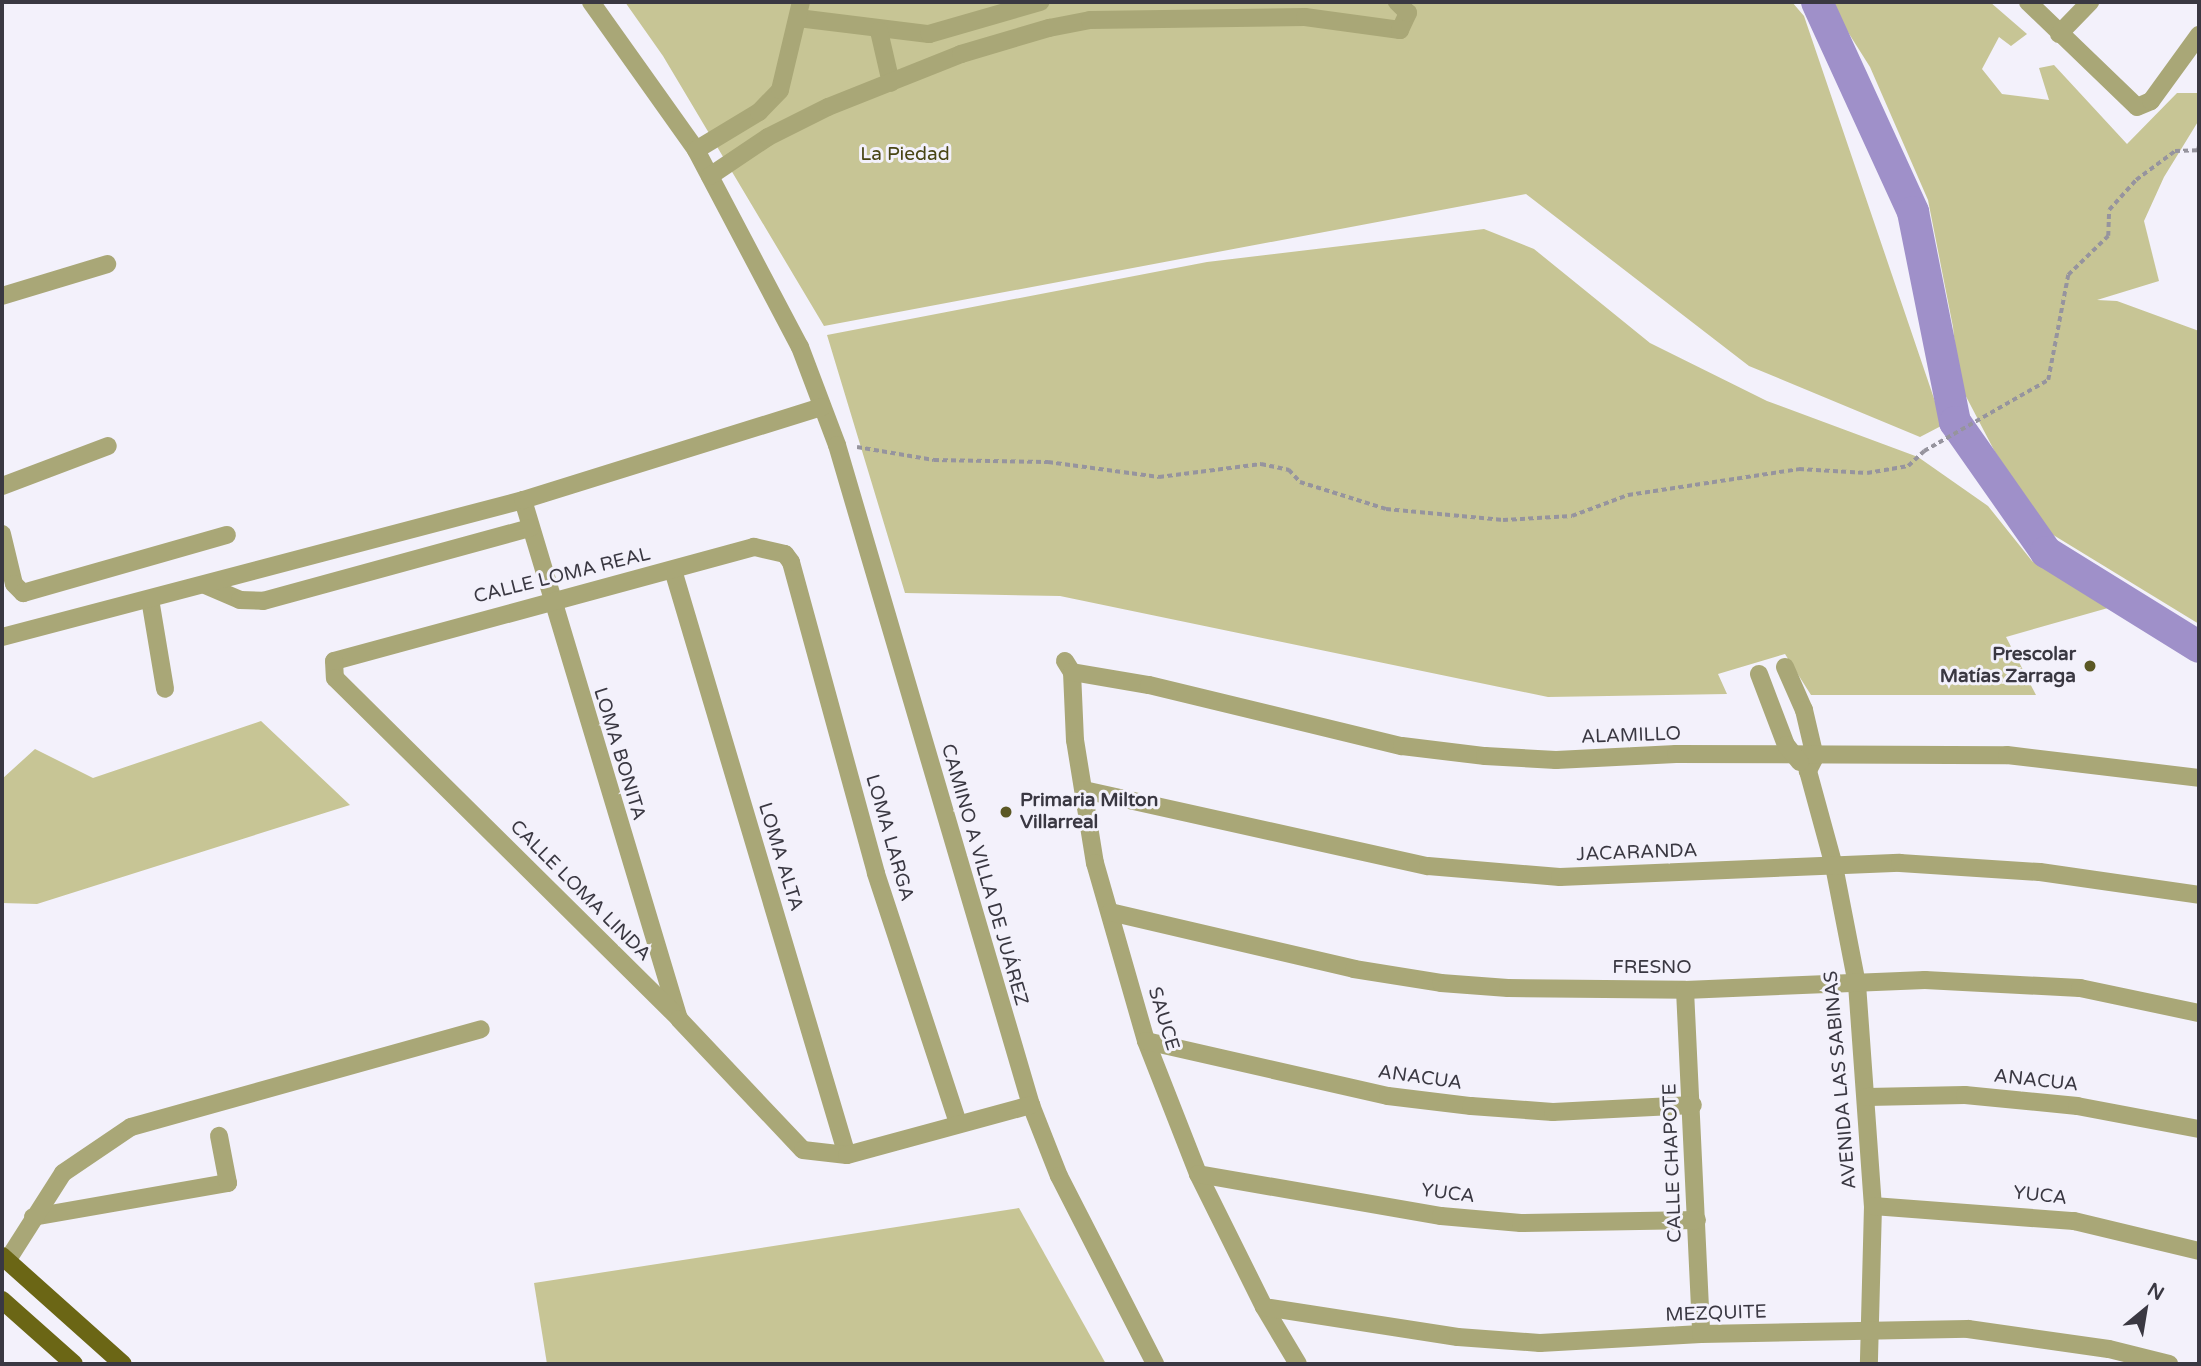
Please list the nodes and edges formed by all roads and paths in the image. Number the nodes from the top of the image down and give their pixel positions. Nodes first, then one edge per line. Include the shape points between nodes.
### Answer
1 (591, 2) edge
2 (1040, 2) edge
3 (1397, 2) edge
4 (2028, 2) edge
5 (2090, 2) edge
6 (800, 10) edge
7 (1089, 11) edge
8 (879, 31) junction
9 (2059, 34) junction
10 (2198, 43) edge
11 (891, 83) junction
12 (2199, 145) edge
13 (696, 150) junction
14 (710, 176) junction
15 (107, 264) dead end
16 (2, 296) edge
17 (822, 407) junction
18 (837, 445) junction
19 (108, 446) dead end
20 (2, 486) edge
21 (523, 500) junction
22 (530, 528) junction
23 (2, 534) edge
24 (227, 535) dead end
25 (792, 562) joint
26 (673, 570) junction
27 (205, 584) junction
28 (150, 599) junction
29 (550, 600) junction
30 (2, 637) edge
31 (339, 657) joint
32 (1068, 667) joint
33 (1786, 667) dead end
34 (1759, 674) dead end
35 (165, 689) dead end
36 (1793, 756) junction
37 (1811, 764) junction
38 (2199, 778) edge
39 (1084, 790) junction
40 (1834, 866) junction
41 (2199, 895) edge
42 (1110, 912) junction
43 (1857, 984) junction
44 (1685, 990) junction
45 (2199, 1013) edge
46 (679, 1019) junction
47 (481, 1029) dead end
48 (1146, 1041) junction
49 (1867, 1097) junction
50 (1031, 1105) junction
51 (1693, 1105) junction
52 (958, 1123) junction
53 (2199, 1129) edge
54 (219, 1136) dead end
55 (847, 1155) junction
56 (1198, 1174) junction
57 (1873, 1206) junction
58 (33, 1217) junction
59 (1697, 1220) junction
60 (2199, 1251) edge
61 (4, 1259) edge
62 (2, 1300) edge
63 (1264, 1307) junction
64 (1872, 1333) junction
65 (1701, 1334) junction
66 (74, 1364) edge
67 (123, 1364) edge
68 (1155, 1364) edge
69 (1298, 1364) edge
70 (1869, 1364) edge
71 (2169, 1364) edge

1 - 13 street, CAMINO A VILLA DE JUÁREZ
2 - 8 street via 940,33
3 - 7 street via 1408,13 1403,28 1396,31 1305,16
4 - 9 street
5 - 9 street
6 - 8 street
6 - 13 street via 787,75 770,103
7 - 11 street
8 - 11 street
9 - 10 street via 2129,104 2143,106
11 - 14 street via 768,137
12 - 18 path via 2198,150 2175,151 2136,180 2109,210 2108,236 2068,275 2048,380 1924,451 1908,466 1867,473 1799,469 1628,495 1572,516 1503,520 1386,509 1300,482 1289,470 1261,464 1159,477 1048,463 934,460
13 - 14 street, CAMINO A VILLA DE JUÁREZ
14 - 17 street, CAMINO A VILLA DE JUÁREZ via 767,279
15 - 16 street
17 - 18 street, CAMINO A VILLA DE JUÁREZ
17 - 21 street
18 - 50 street, CAMINO A VILLA DE JUÁREZ
19 - 20 street
21 - 22 street, LOMA BONITA
21 - 27 street
22 - 27 street via 263,601 240,600
22 - 29 street, LOMA BONITA
23 - 24 street via 13,584 23,593
25 - 26 street, CALLE LOMA REAL via 776,549 754,547
25 - 52 street, LOMA LARGA via 876,873
26 - 29 street, CALLE LOMA REAL
26 - 55 street, LOMA ALTA
27 - 28 street
28 - 30 street
28 - 35 street
29 - 31 street, CALLE LOMA REAL
29 - 46 street, LOMA BONITA
31 - 46 street, CALLE LOMA LINDA via 331,667 335,678
32 - 36 street, ALAMILLO via 1402,746 1556,760 1676,754
32 - 39 street, SAUCE
33 - 37 street, AVENIDA LAS SABINAS via 1804,710
34 - 36 street
36 - 37 street, ALAMILLO
37 - 38 street, ALAMILLO via 2007,755
37 - 40 street, AVENIDA LAS SABINAS
39 - 40 street, JACARANDA via 1428,866 1560,877
39 - 42 street, SAUCE via 1095,863
40 - 41 street, JACARANDA via 1900,863 2040,872
40 - 43 street, AVENIDA LAS SABINAS
42 - 44 street, FRESNO via 1354,970 1441,983
42 - 48 street, SAUCE
43 - 44 street, FRESNO
43 - 45 street, FRESNO via 1925,980 2080,988
43 - 49 street, AVENIDA LAS SABINAS
44 - 51 street, CALLE CHAPOTE
46 - 55 street, CALLE LOMA LINDA via 792,1143 812,1153
47 - 58 street via 131,1127 63,1173
48 - 51 street, ANACUA via 1388,1096 1471,1107 1553,1112
48 - 56 street, SAUCE
49 - 53 street, ANACUA via 1977,1096 2077,1106
49 - 57 street, AVENIDA LAS SABINAS
50 - 52 street
50 - 68 street, CAMINO A VILLA DE JUÁREZ via 1059,1176
51 - 59 street, CALLE CHAPOTE
52 - 55 street
54 - 58 street via 228,1183
56 - 59 street, YUCA via 1441,1216 1521,1223
56 - 63 street, SAUCE
57 - 60 street, YUCA via 2074,1221
57 - 64 street, AVENIDA LAS SABINAS
58 - 61 street
59 - 65 street, CALLE CHAPOTE
61 - 67 main road
62 - 66 main road
63 - 65 street, MEZQUITE via 1458,1337 1540,1343
63 - 69 street, SAUCE
64 - 65 street, MEZQUITE
64 - 70 street, AVENIDA LAS SABINAS
64 - 71 street, MEZQUITE via 1968,1329 2109,1349

